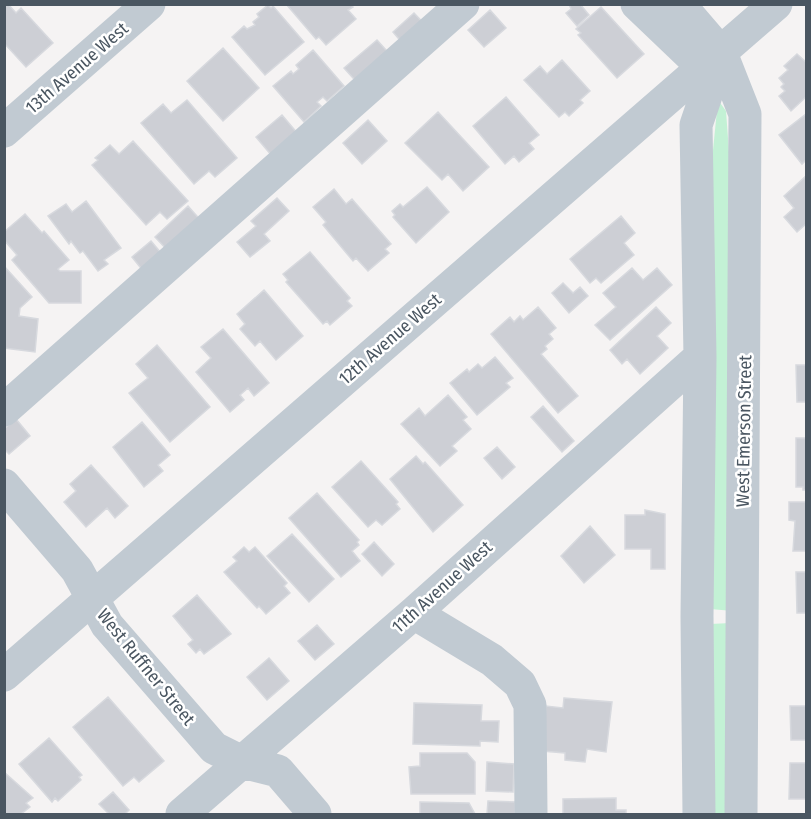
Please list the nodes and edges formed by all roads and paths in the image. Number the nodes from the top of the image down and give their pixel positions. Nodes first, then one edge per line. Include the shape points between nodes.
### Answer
1 (148, 4) edge
2 (463, 4) edge
3 (637, 4) edge
4 (679, 4) edge
5 (776, 4) edge
6 (712, 60) junction
7 (4, 131) edge
8 (700, 357) junction
9 (4, 410) edge
10 (4, 485) edge
11 (91, 599) junction
12 (414, 613) junction
13 (4, 675) edge
14 (242, 762) junction
15 (182, 814) edge
16 (315, 814) edge
17 (531, 814) edge
18 (699, 814) edge
19 (741, 814) edge

1 - 7 street, 13th Avenue West
2 - 9 street
3 - 6 street, West Emerson Street
4 - 6 street, West Emerson Street
5 - 6 street, 12th Avenue West
6 - 8 street via 696,125
6 - 11 street, 12th Avenue West
6 - 19 street, West Emerson Street via 745,114
8 - 12 street, 11th Avenue West
8 - 18 street
10 - 11 street, West Ruffner Street via 77,570
11 - 13 street, 12th Avenue West
11 - 14 street, West Ruffner Street via 107,625 213,748
12 - 14 street, 11th Avenue West
12 - 17 street via 492,660 520,684 530,705
14 - 15 street, 11th Avenue West
14 - 16 street, West Ruffner Street via 278,771

